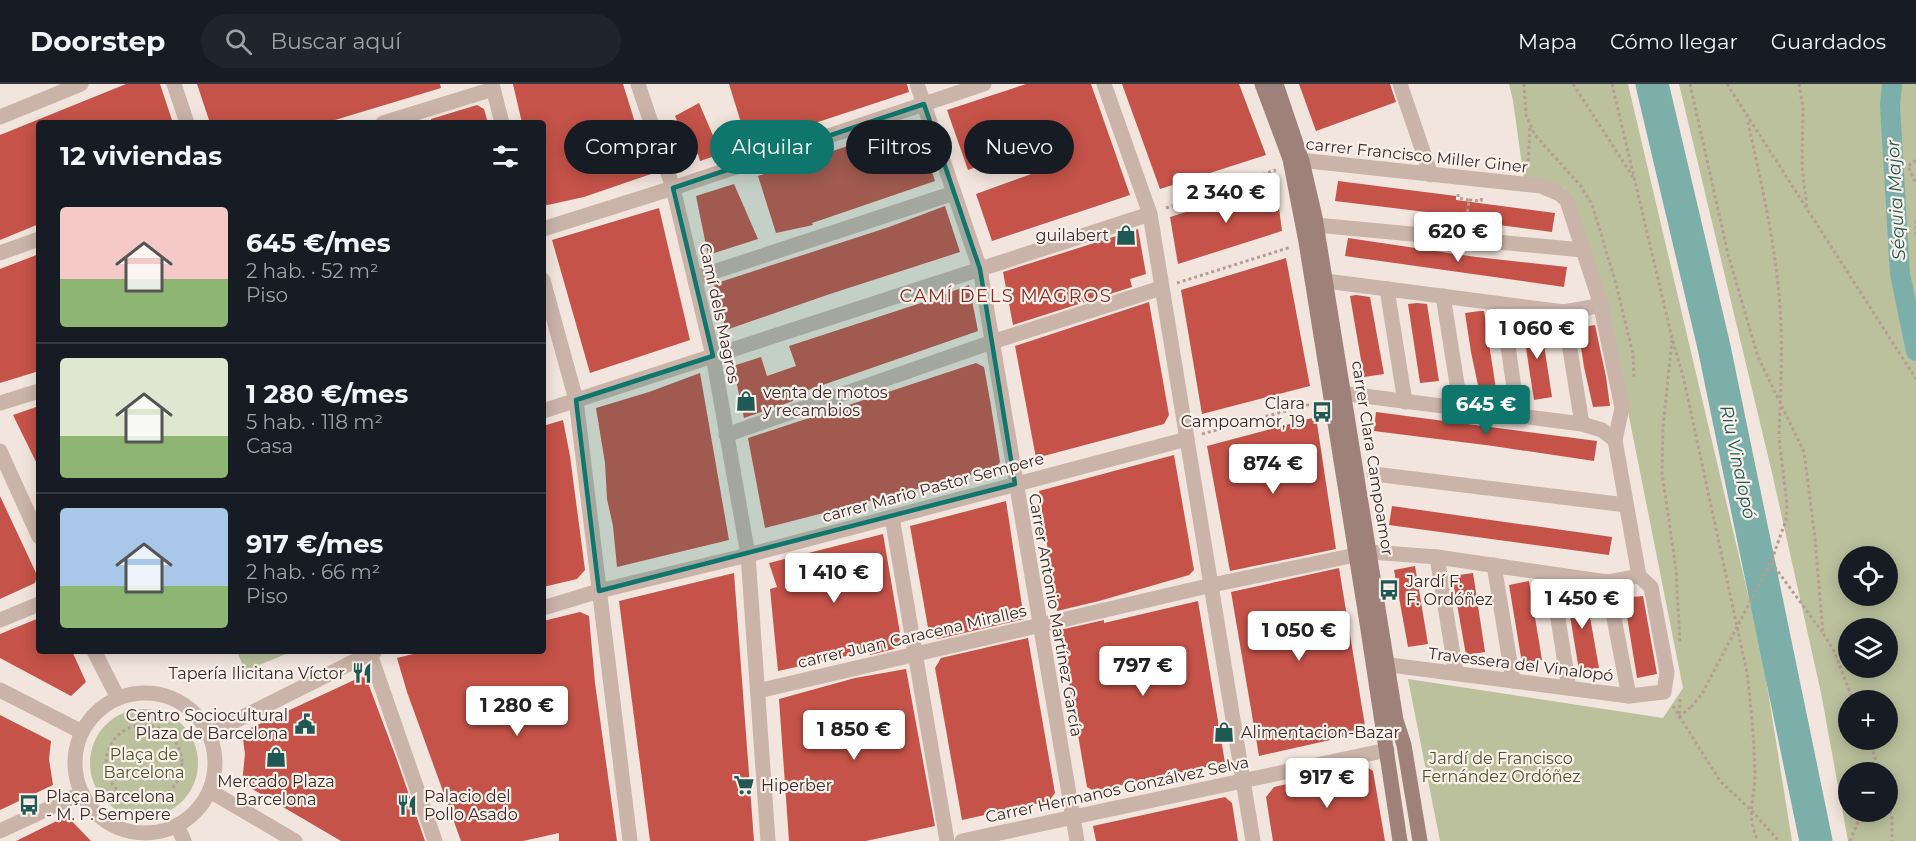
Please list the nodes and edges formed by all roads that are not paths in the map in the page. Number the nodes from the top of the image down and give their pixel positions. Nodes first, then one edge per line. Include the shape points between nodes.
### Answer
1 (81, 84) edge
2 (174, 84) edge
3 (638, 84) edge
4 (917, 84) edge
5 (984, 84) edge
6 (1104, 84) edge
7 (1262, 84) edge
8 (1276, 84) edge
9 (1400, 84) edge
10 (492, 86) edge
11 (924, 104) junction
12 (0, 117) edge
13 (186, 120) edge
14 (392, 120) edge
15 (501, 120) edge
16 (1294, 161) junction
17 (1431, 175) junction
18 (673, 188) junction
19 (954, 193) junction
20 (1150, 213) junction
21 (1316, 225) junction
22 (546, 228) edge
23 (36, 240) edge
24 (1583, 250) junction
25 (0, 253) edge
26 (980, 269) junction
27 (694, 278) junction
28 (1319, 282) junction
29 (1161, 288) junction
30 (1387, 289) junction
31 (546, 291) edge
32 (1443, 296) junction
33 (1600, 302) junction
34 (1502, 304) junction
35 (1564, 312) junction
36 (992, 342) junction
37 (713, 356) junction
38 (36, 393) edge
39 (1335, 395) junction
40 (576, 400) junction
41 (1405, 402) junction
42 (0, 403) edge
43 (1461, 409) junction
44 (546, 410) edge
45 (1518, 416) junction
46 (1582, 424) junction
47 (726, 435) junction
48 (1187, 439) junction
49 (1615, 440) junction
50 (0, 451) edge
51 (1374, 474) dead end
52 (1015, 484) junction
53 (1626, 505) junction
54 (892, 517) junction
55 (36, 530) edge
56 (1363, 554) junction
57 (748, 555) junction
58 (1437, 558) junction
59 (1494, 565) junction
60 (1551, 575) junction
61 (1639, 576) junction
62 (1607, 582) junction
63 (1212, 585) junction
64 (599, 591) junction
65 (36, 605) edge
66 (546, 607) edge
67 (0, 620) edge
68 (1040, 625) junction
69 (915, 653) junction
70 (96, 654) edge
71 (366, 654) edge
72 (373, 654) edge
73 (1381, 664) junction
74 (1455, 674) junction
75 (1513, 681) junction
76 (1569, 688) junction
77 (0, 690) edge
78 (758, 691) junction
79 (1629, 696) junction
80 (118, 698) junction
81 (82, 732) junction
82 (209, 734) junction
83 (1387, 750) junction
84 (1242, 780) junction
85 (210, 791) junction
86 (82, 793) junction
87 (1072, 816) junction
88 (177, 825) junction
89 (0, 831) edge
90 (131, 837) edge
91 (184, 841) edge
92 (296, 841) edge
93 (435, 841) edge
94 (630, 841) edge
95 (768, 841) edge
96 (947, 841) edge
97 (962, 841) edge
98 (1077, 841) edge
99 (1252, 841) edge
100 (1400, 841) edge
101 (1420, 841) edge

1 - 12 street
2 - 13 street
3 - 18 street, Camí dels Magros
4 - 11 street, Carrer Antonio Martínez García
5 - 11 street
6 - 20 street
7 - 16 street, carrer Clara Campoamor
8 - 16 street, carrer Clara Campoamor
9 - 17 street
10 - 14 street
10 - 15 street
11 - 18 street
11 - 19 street, Carrer Antonio Martínez García
16 - 17 street, carrer Francisco Miller Giner
16 - 21 street, carrer Clara Campoamor
16 - 28 street, carrer Clara Campoamor via 1306,242
17 - 24 street, carrer Francisco Miller Giner via 1534,185 1560,194 1567,201
18 - 22 street
18 - 27 street, Camí dels Magros
19 - 26 street, Carrer Antonio Martínez García
19 - 27 street
20 - 26 street
20 - 29 street
21 - 24 street
21 - 28 street, carrer Clara Campoamor
23 - 25 street
24 - 33 street
26 - 36 street, Carrer Antonio Martínez García
26 - 37 street
27 - 37 street, Camí dels Magros
28 - 30 street
28 - 39 street, carrer Clara Campoamor
29 - 36 street
29 - 48 street
30 - 32 street
30 - 41 street
31 - 40 street
32 - 34 street
32 - 43 street
33 - 35 street via 1592,308
33 - 49 street via 1622,408
34 - 35 street
34 - 45 street
35 - 46 street
36 - 47 street
36 - 52 street, Carrer Antonio Martínez García
37 - 40 street
37 - 47 street, Camí dels Magros
38 - 42 street
39 - 41 street
39 - 56 street, carrer Clara Campoamor
40 - 44 street
40 - 64 street
41 - 43 street
43 - 45 street
45 - 46 street
46 - 49 street via 1602,430
47 - 57 street, Camí dels Magros
48 - 52 street, carrer Mario Pastor Sempere
48 - 63 street
49 - 53 street
50 - 55 street
51 - 53 street
52 - 54 street, carrer Mario Pastor Sempere
52 - 68 street, Carrer Antonio Martínez García
53 - 61 street
54 - 57 street, carrer Mario Pastor Sempere
54 - 69 street
56 - 58 street, carrer Juan Caracena Miralles
56 - 63 street, carrer Juan Caracena Miralles
56 - 73 street, carrer Clara Campoamor
57 - 64 street, carrer Mario Pastor Sempere
57 - 78 street, Camí dels Magros
58 - 59 street, carrer Juan Caracena Miralles
58 - 74 street
59 - 60 street, carrer Juan Caracena Miralles
59 - 75 street
60 - 62 street, carrer Juan Caracena Miralles
60 - 76 street
61 - 62 street, carrer Juan Caracena Miralles
61 - 79 street, Travessera del Vinalopó via 1651,587 1667,672 1664,692
62 - 79 street
63 - 68 street, carrer Juan Caracena Miralles
63 - 84 street
64 - 66 street, carrer Mario Pastor Sempere
64 - 94 street
65 - 67 street
68 - 69 street, carrer Juan Caracena Miralles
68 - 87 street, Carrer Antonio Martínez García
69 - 78 street, carrer Juan Caracena Miralles
69 - 96 street
70 - 80 street
71 - 82 street
72 - 93 street
73 - 74 street, Travessera del Vinalopó
73 - 83 street, carrer Clara Campoamor
73 - 101 street, carrer Clara Campoamor via 1404,745
74 - 75 street, Travessera del Vinalopó
75 - 76 street, Travessera del Vinalopó
76 - 79 street, Travessera del Vinalopó
77 - 81 street
78 - 95 street, Camí dels Magros
80 - 81 street via 100,709
80 - 82 street via 146,693 171,698 192,711
81 - 86 street via 75,765
82 - 85 street via 215,754
83 - 84 street, Carrer Hermanos Gonzálvez Selva
83 - 100 street, carrer Clara Campoamor
84 - 87 street, Carrer Hermanos Gonzálvez Selva
84 - 99 street
85 - 88 street via 195,812
85 - 92 street
86 - 89 street
86 - 90 street via 103,819
87 - 97 street, Carrer Hermanos Gonzálvez Selva
87 - 98 street, Carrer Antonio Martínez García
88 - 90 street
88 - 91 street

